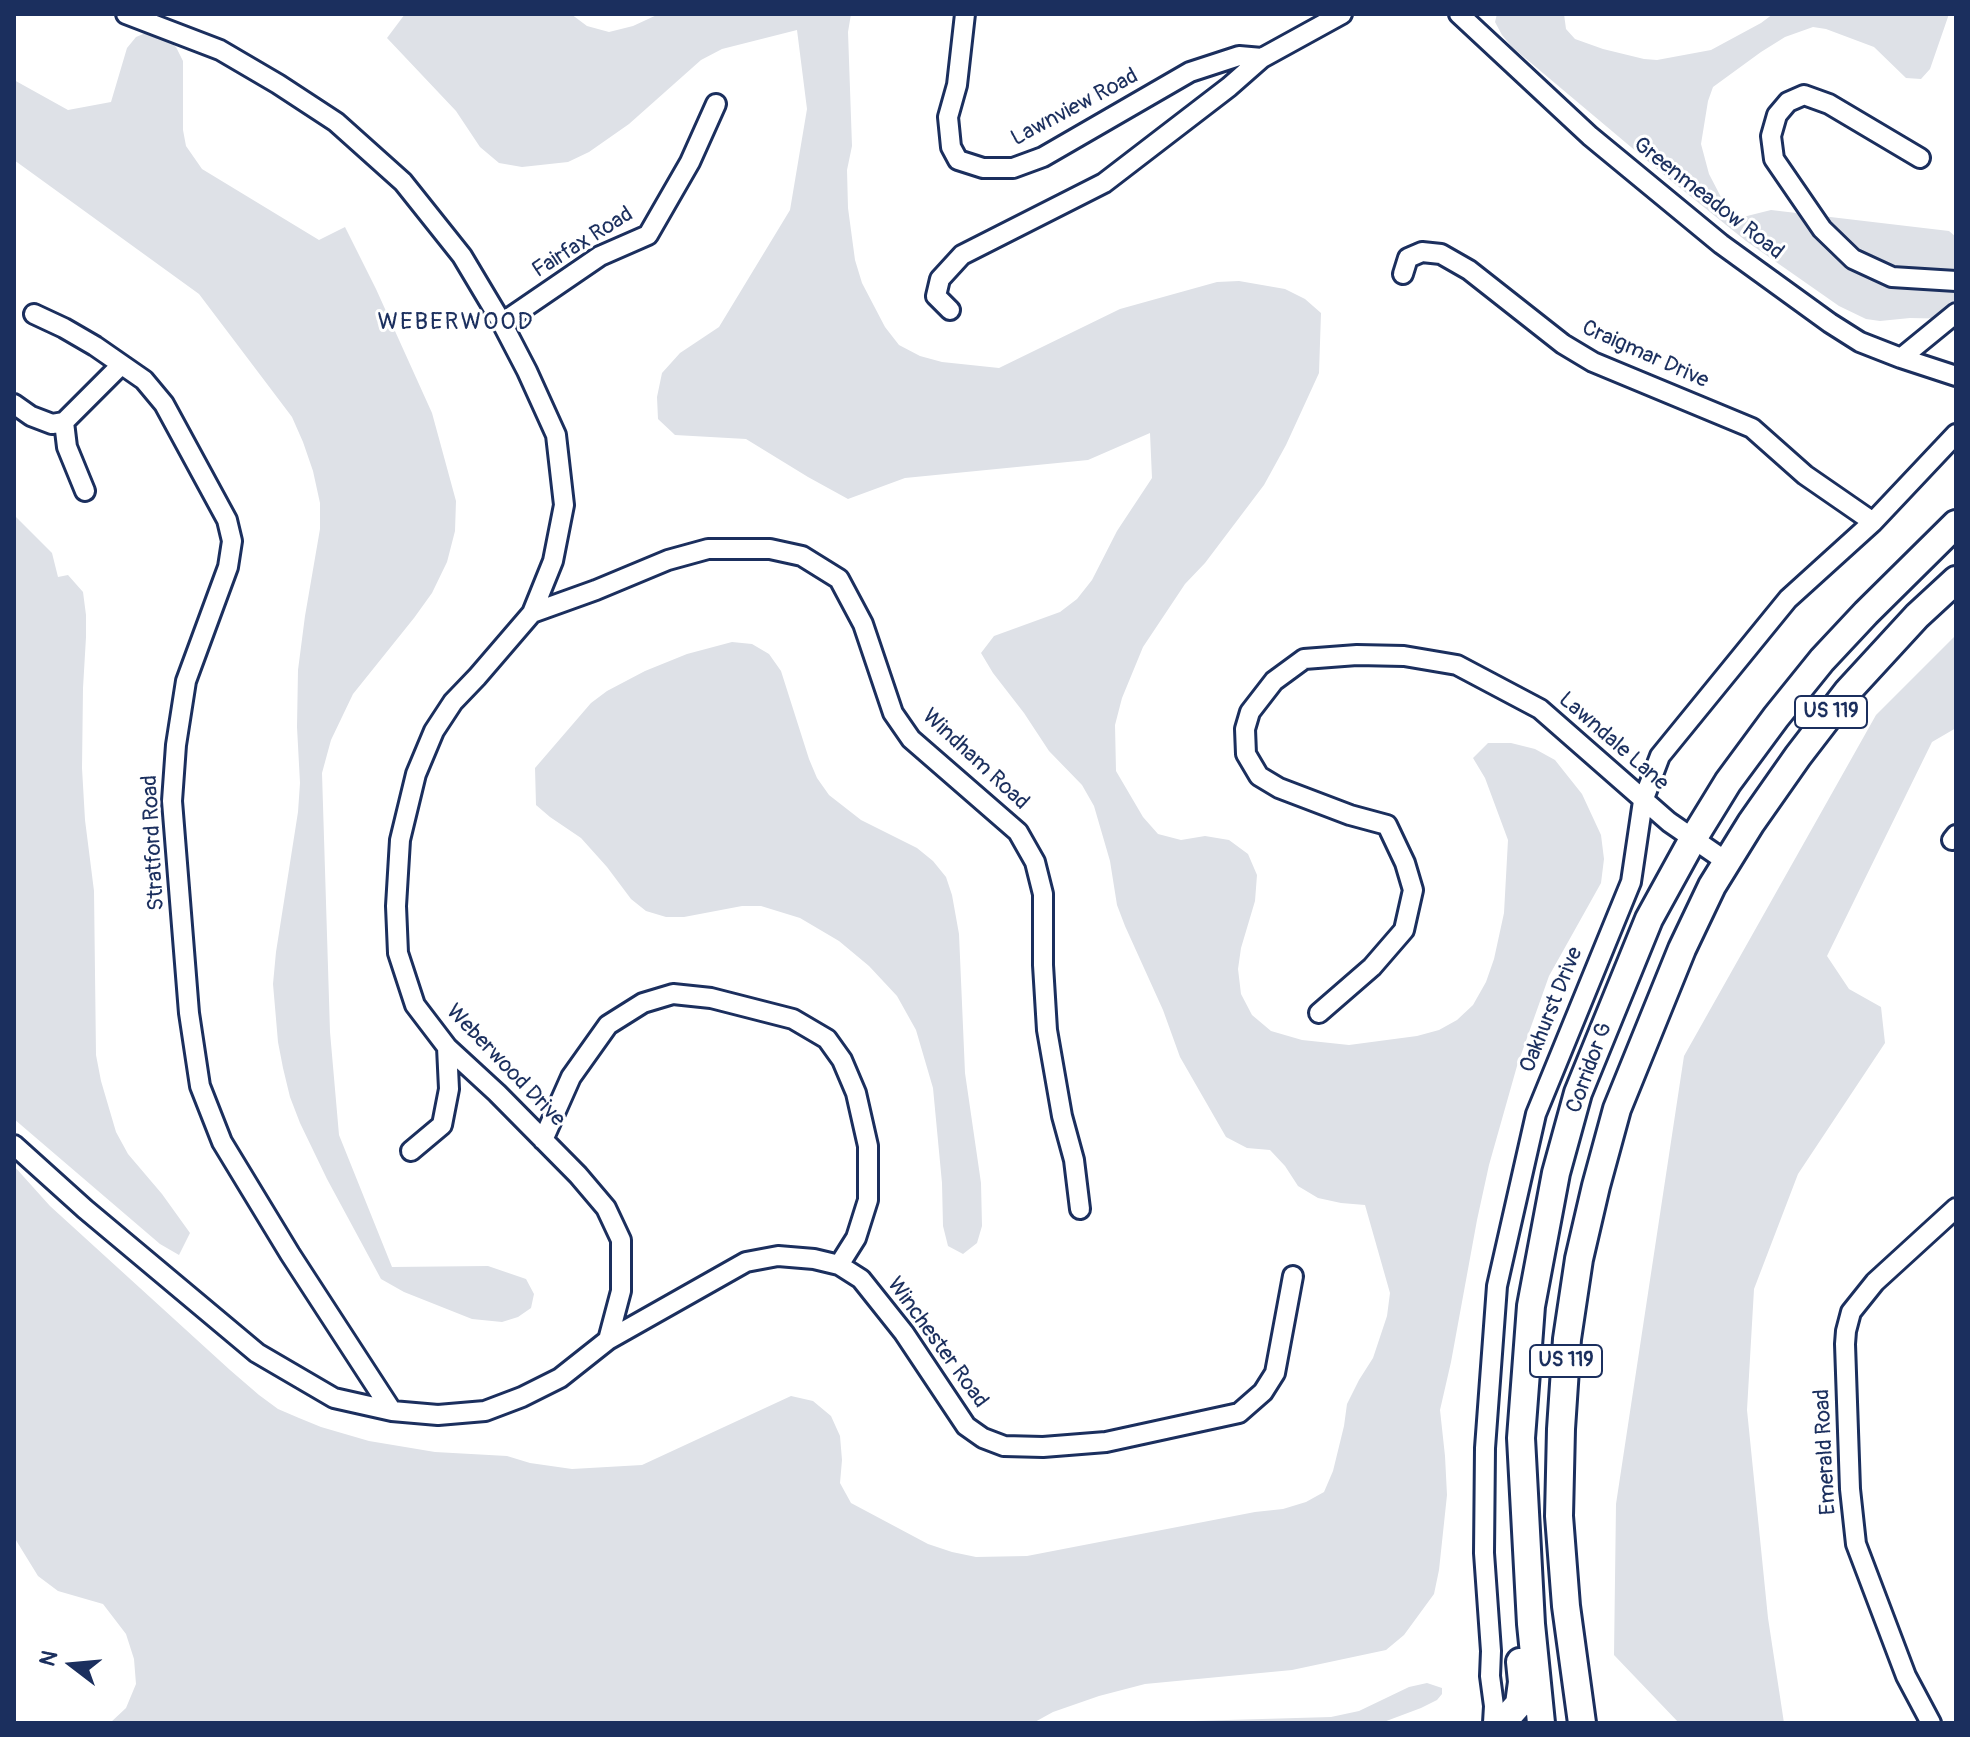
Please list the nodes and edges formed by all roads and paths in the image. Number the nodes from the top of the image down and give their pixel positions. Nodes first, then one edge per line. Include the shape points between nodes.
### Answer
1 (126, 14) edge
2 (965, 14) edge
3 (1342, 14) edge
4 (1459, 14) edge
5 (1262, 58) junction
6 (716, 104) dead end
7 (1920, 158) dead end
8 (1403, 274) dead end
9 (1956, 281) edge
10 (950, 310) dead end
11 (1956, 313) edge
12 (34, 314) dead end
13 (502, 323) junction
14 (1901, 358) junction
15 (121, 365) junction
16 (1956, 376) edge
17 (14, 404) edge
18 (64, 422) junction
19 (1956, 434) edge
20 (85, 491) dead end
21 (1873, 522) junction
22 (1956, 524) edge
23 (1956, 545) edge
24 (1956, 580) edge
25 (532, 613) junction
26 (1860, 679) junction
27 (1643, 801) junction
28 (1693, 839) junction
29 (1727, 862) junction
30 (1319, 1013) dead end
31 (447, 1047) junction
32 (543, 1140) junction
33 (14, 1145) edge
34 (411, 1151) dead end
35 (1956, 1208) edge
36 (1080, 1209) dead end
37 (839, 1265) junction
38 (1293, 1276) dead end
39 (608, 1340) junction
40 (392, 1411) junction
41 (1522, 1479) junction
42 (1493, 1723) edge
43 (1502, 1723) edge
44 (1542, 1723) edge
45 (1582, 1723) edge
46 (1931, 1723) edge

1 - 13 street, Weberwood Drive via 220,50 336,122 403,182 462,256
2 - 5 street, Lawnview Road via 948,117 951,147 958,160 983,168 1013,168 1043,157 1190,72 1239,56
3 - 5 street, Lawnview Road
4 - 14 street, Greenmeadow Road via 1590,136 1721,244 1860,342
5 - 10 street, Lawnview Road via 1104,183 962,255 940,279 936,296
6 - 13 street, Fairfax Road via 648,235 600,256
7 - 9 street via 1829,104 1804,95 1777,115 1771,136 1774,159 1822,229 1853,259 1892,277
8 - 21 street, Craigmar Drive via 1408,258 1422,252 1441,254 1593,362 1752,428 1805,475
11 - 14 street
12 - 15 street, Stratford Road
13 - 25 street, Weberwood Drive via 556,435 564,505 553,561
14 - 16 street, Greenmeadow Road
15 - 18 street
15 - 40 street, Stratford Road via 144,380 164,404 227,520 232,541 228,567 186,681 172,801 200,1086 222,1142
17 - 18 street via 52,424
18 - 20 street via 67,447
19 - 21 street, Oakhurst Drive
21 - 27 street, Oakhurst Drive via 1778,611 1660,756
22 - 28 highway, Corridor G / US 119 via 1822,660 1728,782
23 - 26 highway via 1861,634 1850,664
24 - 26 highway, US 119
25 - 31 street, Weberwood Drive via 434,731 416,774 400,840 398,953 415,1005
25 - 36 street, Windham Road via 708,549 770,549 802,556 839,579 863,624 893,713 911,739 1018,832 1035,862 1043,894 1047,1030
26 - 29 highway, US 119 via 1774,788
27 - 28 street, Lawndale Lane
27 - 30 street, Lawndale Lane via 1540,709 1457,665 1404,656 1304,659 1274,681 1250,712 1246,754 1259,776 1279,788 1387,825 1413,890 1404,930 1372,967
27 - 42 street, Oakhurst Drive via 1631,882 1536,1114 1497,1286 1485,1448 1484,1553
28 - 29 street, Lawndale Lane
28 - 41 highway, Corridor G / US 119 via 1649,919 1590,1060 1556,1173 1531,1306
29 - 45 highway, Corridor G / US 119 via 1682,949 1617,1109 1579,1259 1567,1339 1559,1516
31 - 32 street, Weberwood Drive
31 - 34 street via 449,1089 442,1125
32 - 37 street via 571,1077 608,1025 643,1003 673,994 711,998 793,1019 827,1039 842,1060 868,1146 868,1200 856,1238
32 - 39 street, Weberwood Drive via 606,1208 621,1240 621,1291
33 - 40 street via 257,1353 334,1398
35 - 46 street, Emerald Road via 1875,1282 1851,1312 1846,1331 1856,1544 1906,1676
37 - 38 street, Winchester Road via 861,1279 904,1333 966,1426 1004,1446 1043,1447 1106,1442 1239,1413 1275,1373
37 - 39 street, Winchester Road via 778,1256 746,1262
39 - 40 street via 560,1378 485,1411
41 - 43 highway via 1515,1529 1514,1613 1522,1682 1519,1704
41 - 44 highway, Corridor G / US 119

